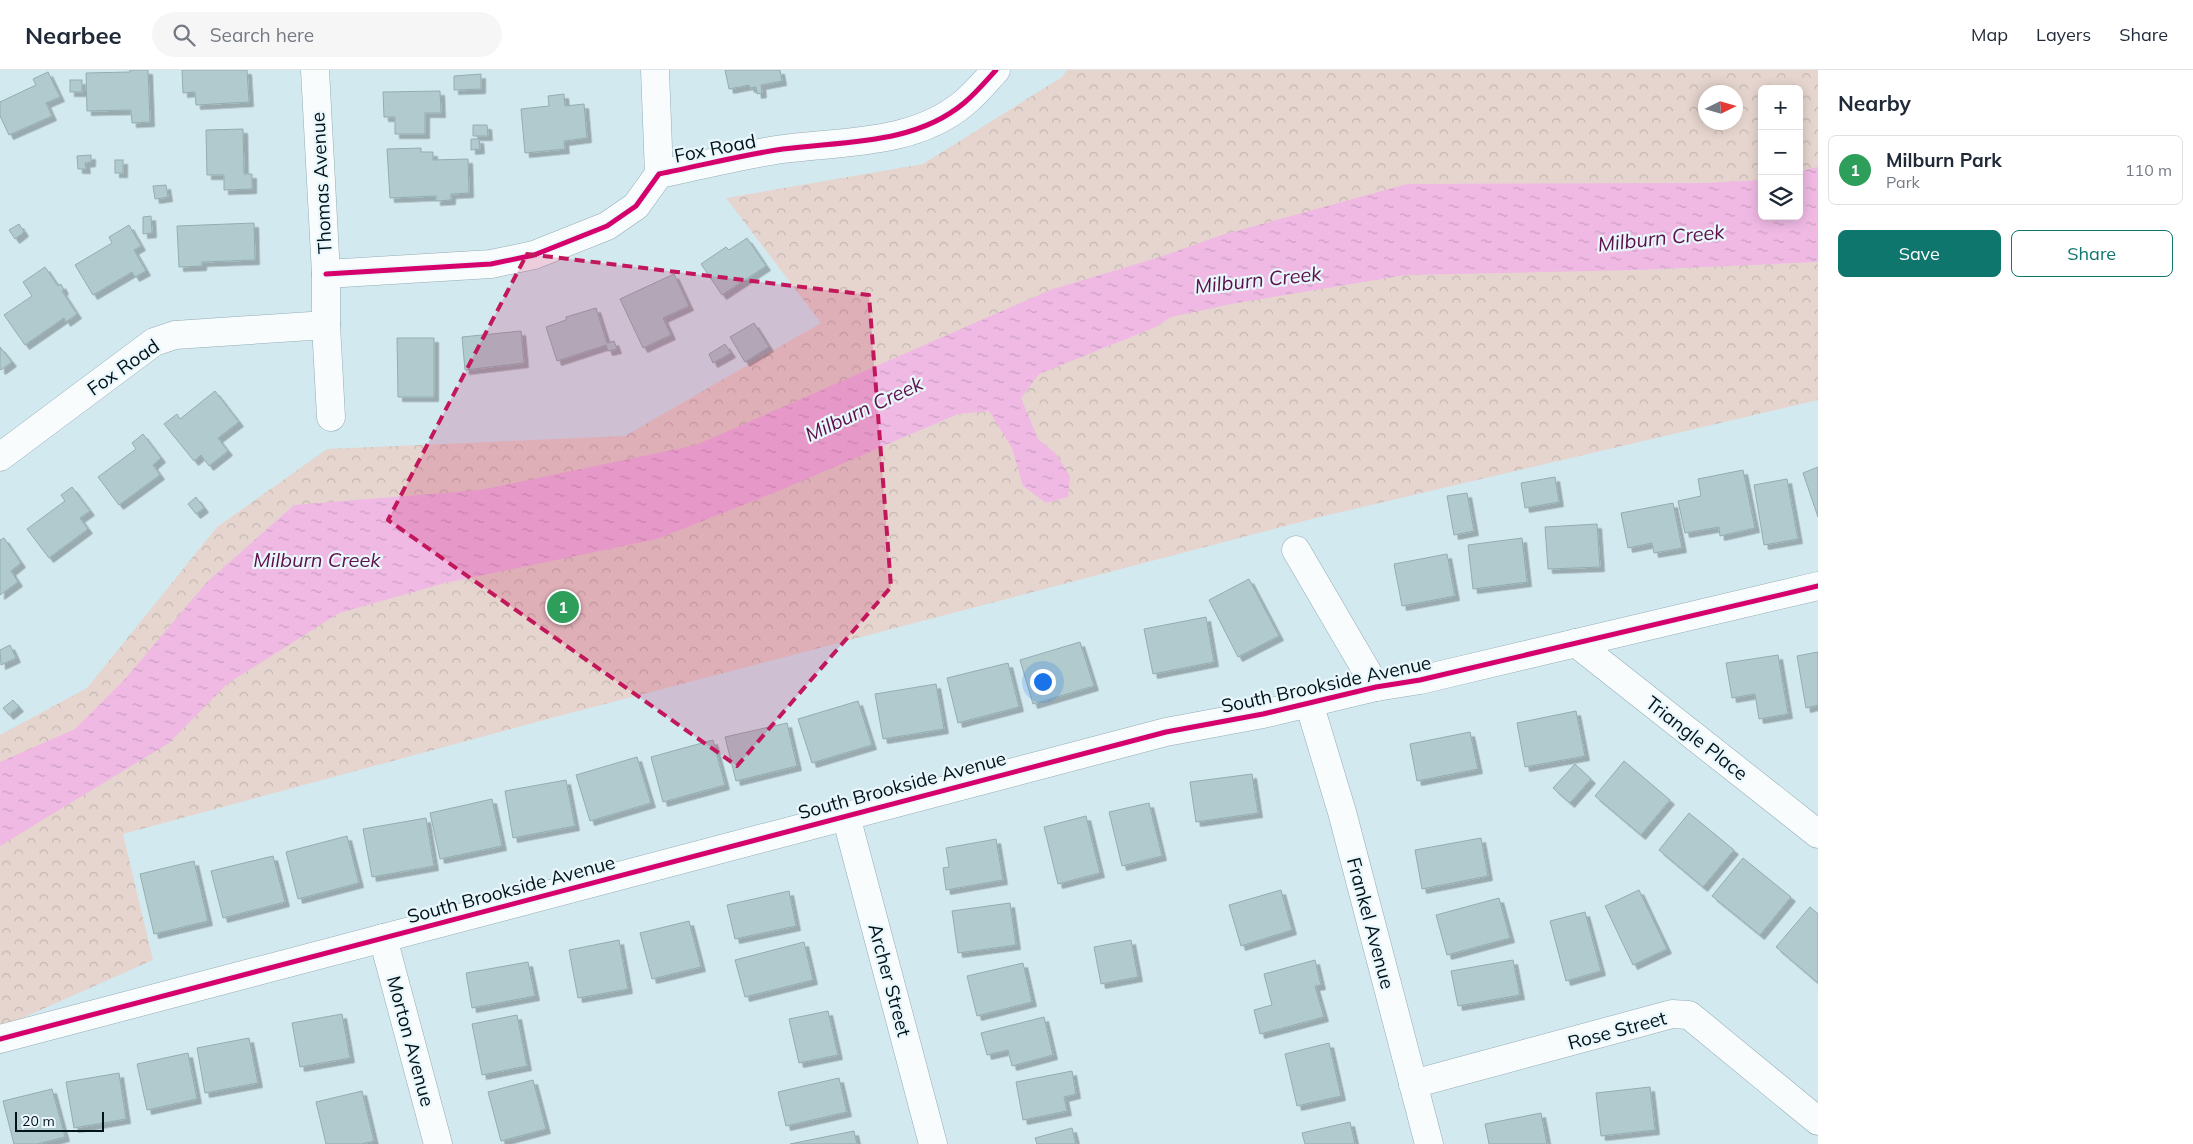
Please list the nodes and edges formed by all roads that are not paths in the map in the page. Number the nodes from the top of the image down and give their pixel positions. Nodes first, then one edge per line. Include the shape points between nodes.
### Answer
1 (315, 70) edge
2 (654, 70) edge
3 (996, 70) edge
4 (659, 174) junction
5 (326, 274) junction
6 (326, 325) junction
7 (331, 417) dead end
8 (0, 457) edge
9 (1296, 550) dead end
10 (1818, 586) edge
11 (1576, 643) junction
12 (1376, 687) junction
13 (1309, 703) junction
14 (846, 816) junction
15 (1818, 834) edge
16 (383, 938) junction
17 (0, 1038) edge
18 (1413, 1084) junction
19 (1818, 1121) edge
20 (438, 1144) edge
21 (933, 1144) edge
22 (1429, 1144) edge

1 - 5 street, Thomas Avenue
2 - 4 street
3 - 4 street, Fox Road via 964,103 906,133 860,143 782,150
4 - 5 street, Fox Road via 636,206 607,226 534,256 491,264
5 - 6 street, Thomas Avenue
6 - 7 street, Thomas Avenue
6 - 8 street, Fox Road via 175,335 154,342
9 - 12 street
10 - 11 street, South Brookside Avenue
11 - 12 street, South Brookside Avenue via 1420,680
11 - 15 street, Triangle Place
12 - 13 street, South Brookside Avenue
13 - 14 street, South Brookside Avenue via 1166,732
13 - 18 street, Frankel Avenue via 1342,812
14 - 16 street, South Brookside Avenue
14 - 21 street, Archer Street
16 - 17 street, South Brookside Avenue
16 - 20 street, Morton Avenue
18 - 19 street, Rose Street via 1672,1014 1689,1015
18 - 22 street, Frankel Avenue

